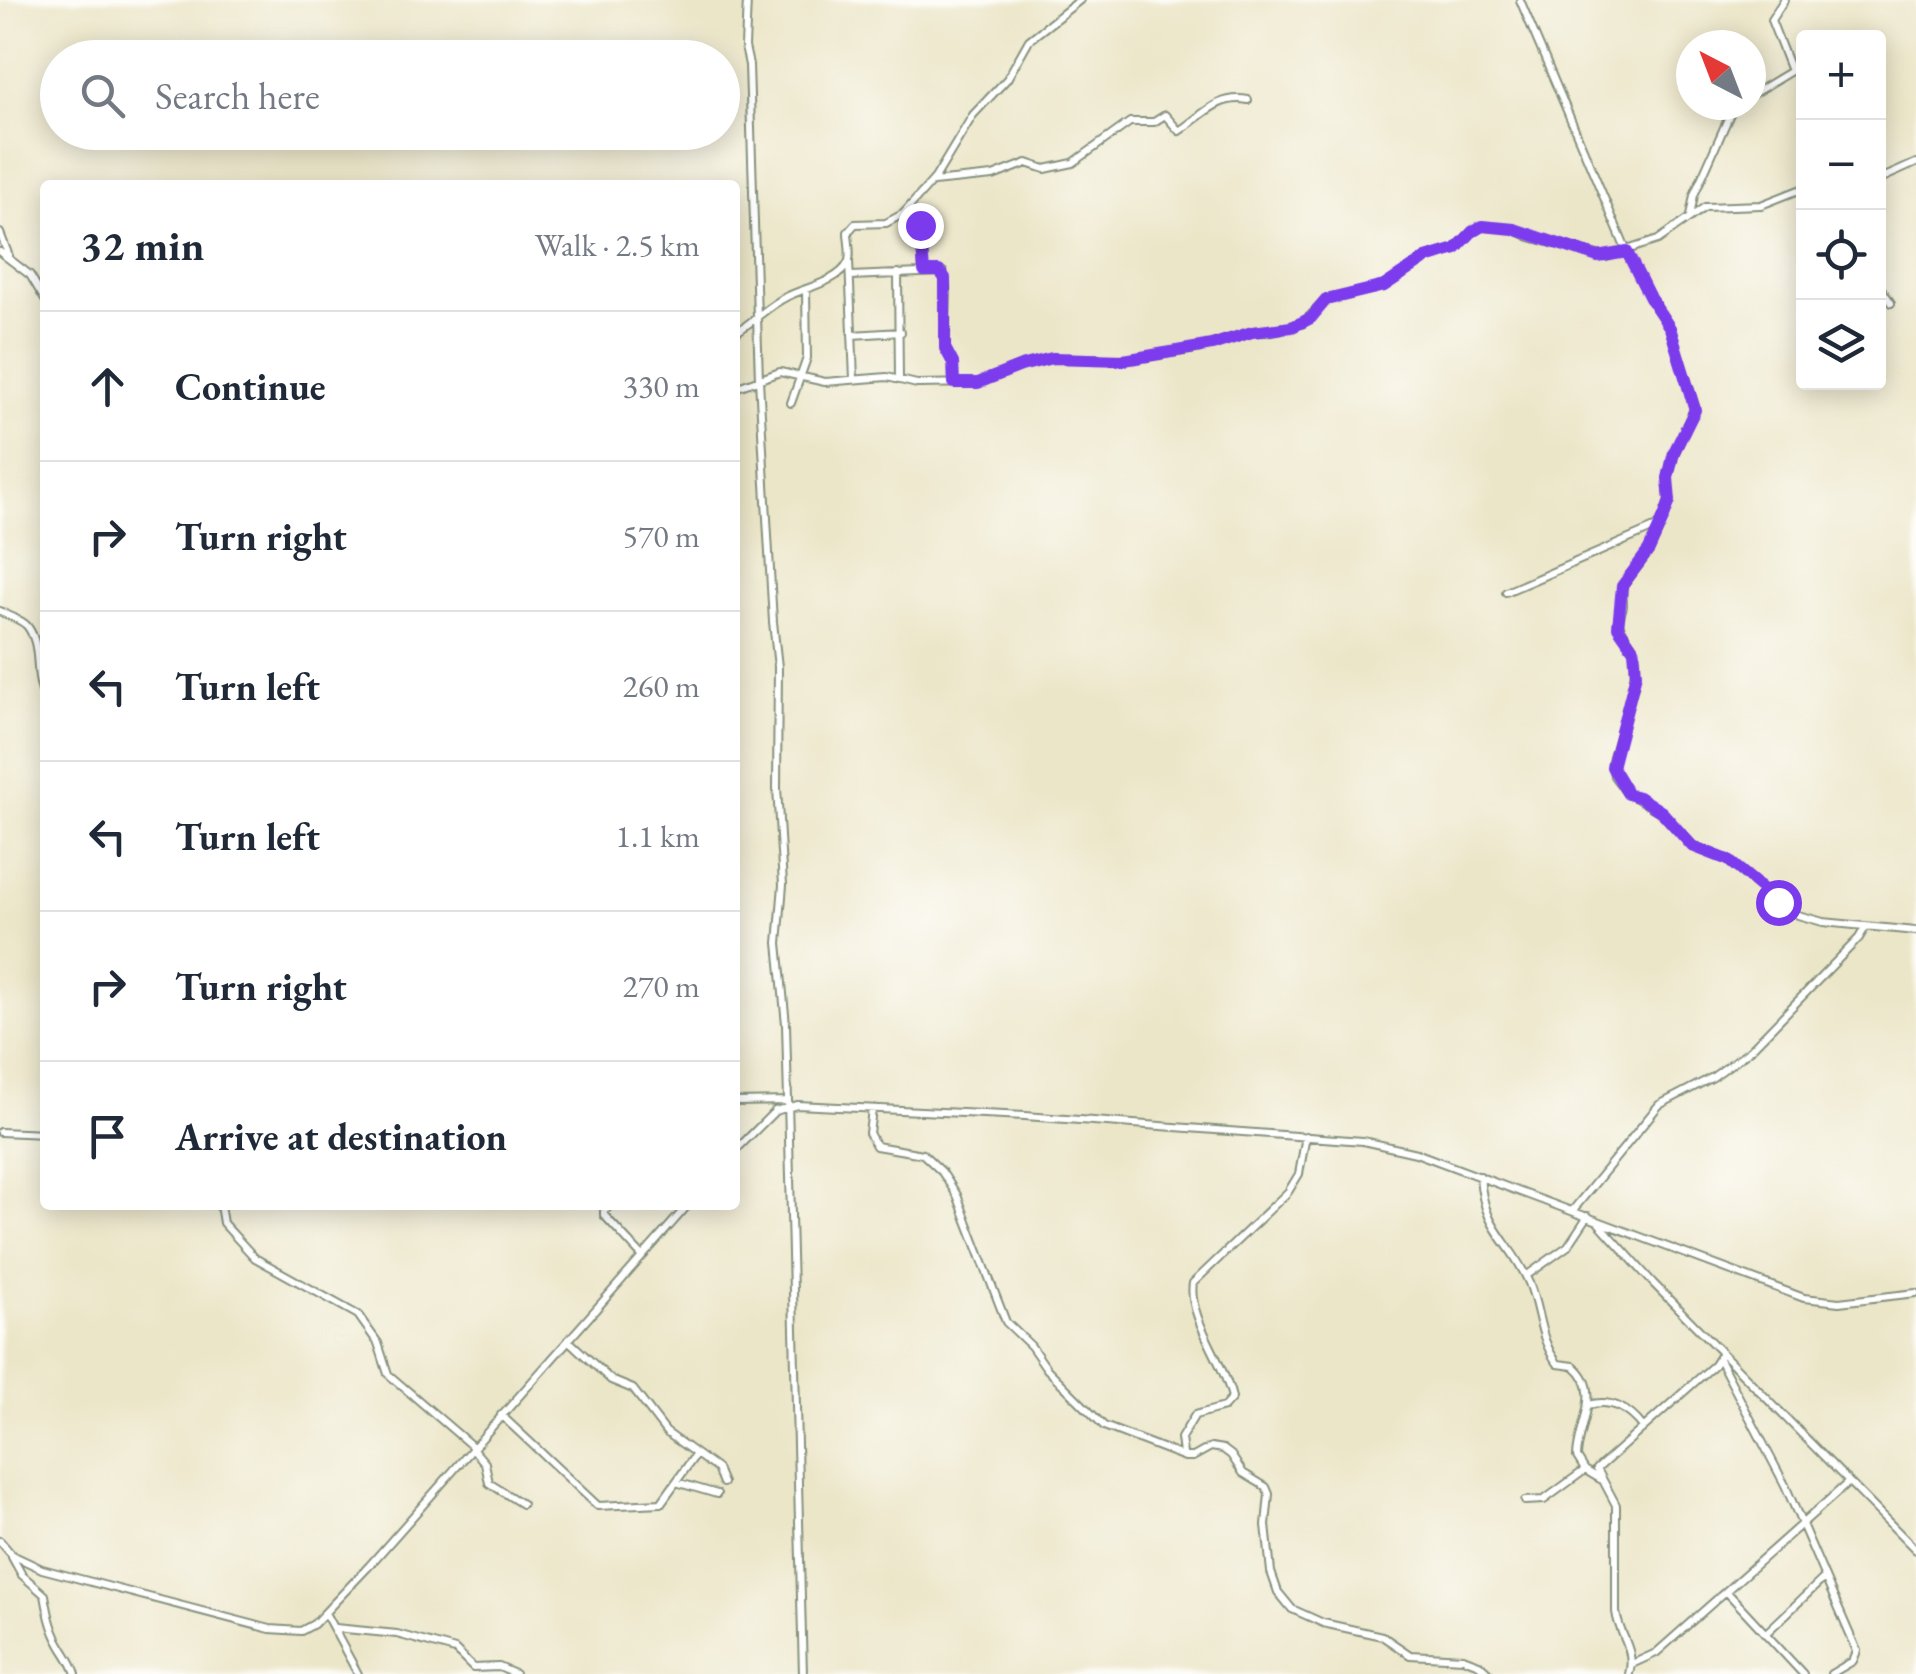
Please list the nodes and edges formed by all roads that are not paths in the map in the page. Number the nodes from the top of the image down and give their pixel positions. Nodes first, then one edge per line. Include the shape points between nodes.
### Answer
1 (747, 0) edge
2 (1080, 0) edge
3 (1520, 0) edge
4 (1784, 0) edge
5 (1766, 86) edge
6 (1248, 100) dead end
7 (1727, 120) edge
8 (1916, 163) edge
9 (1886, 176) edge
10 (932, 182) junction
11 (1796, 191) edge
12 (903, 214) junction
13 (1690, 218) junction
14 (0, 233) edge
15 (0, 252) edge
16 (1627, 252) junction
17 (10, 257) junction
18 (849, 259) junction
19 (924, 271) junction
20 (898, 273) junction
21 (851, 276) junction
22 (806, 288) junction
23 (40, 290) edge
24 (1886, 295) edge
25 (1891, 302) dead end
26 (758, 319) junction
27 (740, 330) edge
28 (901, 332) junction
29 (852, 336) junction
30 (802, 377) junction
31 (854, 379) junction
32 (759, 380) junction
33 (899, 380) junction
34 (954, 383) junction
35 (740, 386) edge
36 (791, 403) dead end
37 (1660, 526) junction
38 (1506, 592) dead end
39 (0, 610) edge
40 (40, 686) edge
41 (1866, 926) junction
42 (1916, 931) edge
43 (740, 1102) edge
44 (786, 1104) junction
45 (872, 1110) junction
46 (0, 1132) edge
47 (40, 1134) edge
48 (1306, 1136) junction
49 (740, 1146) edge
50 (1480, 1176) junction
51 (221, 1210) edge
52 (605, 1210) edge
53 (683, 1210) edge
54 (1573, 1210) junction
55 (1591, 1218) junction
56 (642, 1256) junction
57 (1526, 1276) junction
58 (1916, 1293) edge
59 (568, 1340) junction
60 (1720, 1356) junction
61 (1589, 1391) junction
62 (1598, 1402) junction
63 (1589, 1405) junction
64 (501, 1415) junction
65 (1643, 1427) junction
66 (472, 1447) junction
67 (696, 1454) junction
68 (1185, 1457) junction
69 (1584, 1470) junction
70 (1601, 1480) junction
71 (676, 1482) junction
72 (1849, 1482) junction
73 (723, 1483) dead end
74 (717, 1494) dead end
75 (1525, 1501) dead end
76 (522, 1504) dead end
77 (1801, 1524) junction
78 (0, 1541) edge
79 (1916, 1550) edge
80 (12, 1556) junction
81 (1826, 1576) junction
82 (1726, 1591) junction
83 (325, 1613) junction
84 (335, 1628) junction
85 (1765, 1634) junction
86 (1632, 1664) junction
87 (76, 1674) edge
88 (358, 1674) edge
89 (515, 1674) edge
90 (804, 1674) edge
91 (1490, 1674) edge
92 (1629, 1674) edge
93 (1803, 1674) edge
94 (1831, 1674) edge

1 - 26 street
2 - 10 street via 1028,40
3 - 16 street
4 - 5 street via 1771,20 1792,71
6 - 10 street via 1220,101 1179,131 1165,116 1130,122 1067,165 1045,169 1027,163 993,176
7 - 13 street
8 - 9 street
10 - 12 street
11 - 13 street via 1761,205 1710,206
12 - 18 street via 886,224 852,226
12 - 19 street via 923,229
13 - 16 street
14 - 17 street
15 - 17 street
16 - 34 street via 1598,257 1514,229 1482,226 1456,249 1426,258 1384,286 1326,300 1292,327 1124,360 1052,358 978,383
16 - 37 street via 1670,328 1695,408 1674,452 1670,501
17 - 23 street
18 - 21 street
18 - 22 street via 839,272
19 - 20 street
19 - 34 street via 944,274 945,348
20 - 21 street
20 - 28 street
21 - 29 street
22 - 26 street
22 - 30 street
24 - 25 street
26 - 27 street
26 - 32 street
28 - 29 street
28 - 33 street
29 - 31 street
30 - 31 street
30 - 32 street via 780,372
30 - 36 street
31 - 33 street
32 - 35 street
32 - 44 street via 778,668 778,943
33 - 34 street
37 - 38 street
37 - 41 street via 1622,586 1618,627 1634,650 1636,674 1612,760 1614,776 1628,794 1662,812 1692,846 1728,860 1788,910
39 - 40 street via 30,629
41 - 42 street
41 - 54 street via 1767,1035 1714,1077 1659,1105
43 - 44 street
44 - 45 street
44 - 49 street
44 - 90 street
45 - 48 street
45 - 68 street via 873,1143 923,1154 952,1186 1004,1318 1047,1369 1104,1426
46 - 47 street
48 - 50 street via 1388,1145
48 - 68 street via 1288,1192 1193,1283 1196,1308 1232,1398 1195,1415 1179,1444
50 - 54 street
50 - 57 street via 1488,1219
51 - 66 street via 223,1224 255,1258 362,1320 383,1352 388,1374
52 - 56 street
53 - 56 street
54 - 55 street
55 - 57 street via 1568,1246
55 - 58 street via 1804,1298 1839,1302
55 - 60 street
56 - 59 street
57 - 61 street via 1555,1361 1578,1369
59 - 64 street
59 - 67 street via 611,1380 632,1389 660,1426
60 - 65 street
60 - 72 street
60 - 77 street
61 - 62 street
61 - 63 street
62 - 63 street
62 - 65 street via 1626,1409
63 - 69 street via 1578,1449
64 - 66 street
64 - 71 street via 598,1506 658,1504
65 - 70 street via 1598,1466
66 - 76 street via 486,1463 489,1483
66 - 83 street
67 - 71 street
67 - 73 street via 720,1472
68 - 91 street via 1222,1449 1266,1487 1271,1572 1282,1600 1296,1611 1382,1636 1410,1656 1470,1660
69 - 70 street
69 - 75 street via 1544,1500
70 - 86 street via 1616,1505 1616,1618
71 - 74 street
72 - 77 street
72 - 79 street
77 - 81 street
77 - 82 street
78 - 80 street
80 - 83 street via 270,1629 300,1631
80 - 87 street via 45,1594 51,1626
81 - 85 street
81 - 94 street via 1857,1655
82 - 85 street
82 - 86 street via 1656,1653
83 - 84 street
84 - 88 street
84 - 89 street via 404,1636 455,1650 474,1668
85 - 93 street
86 - 92 street

